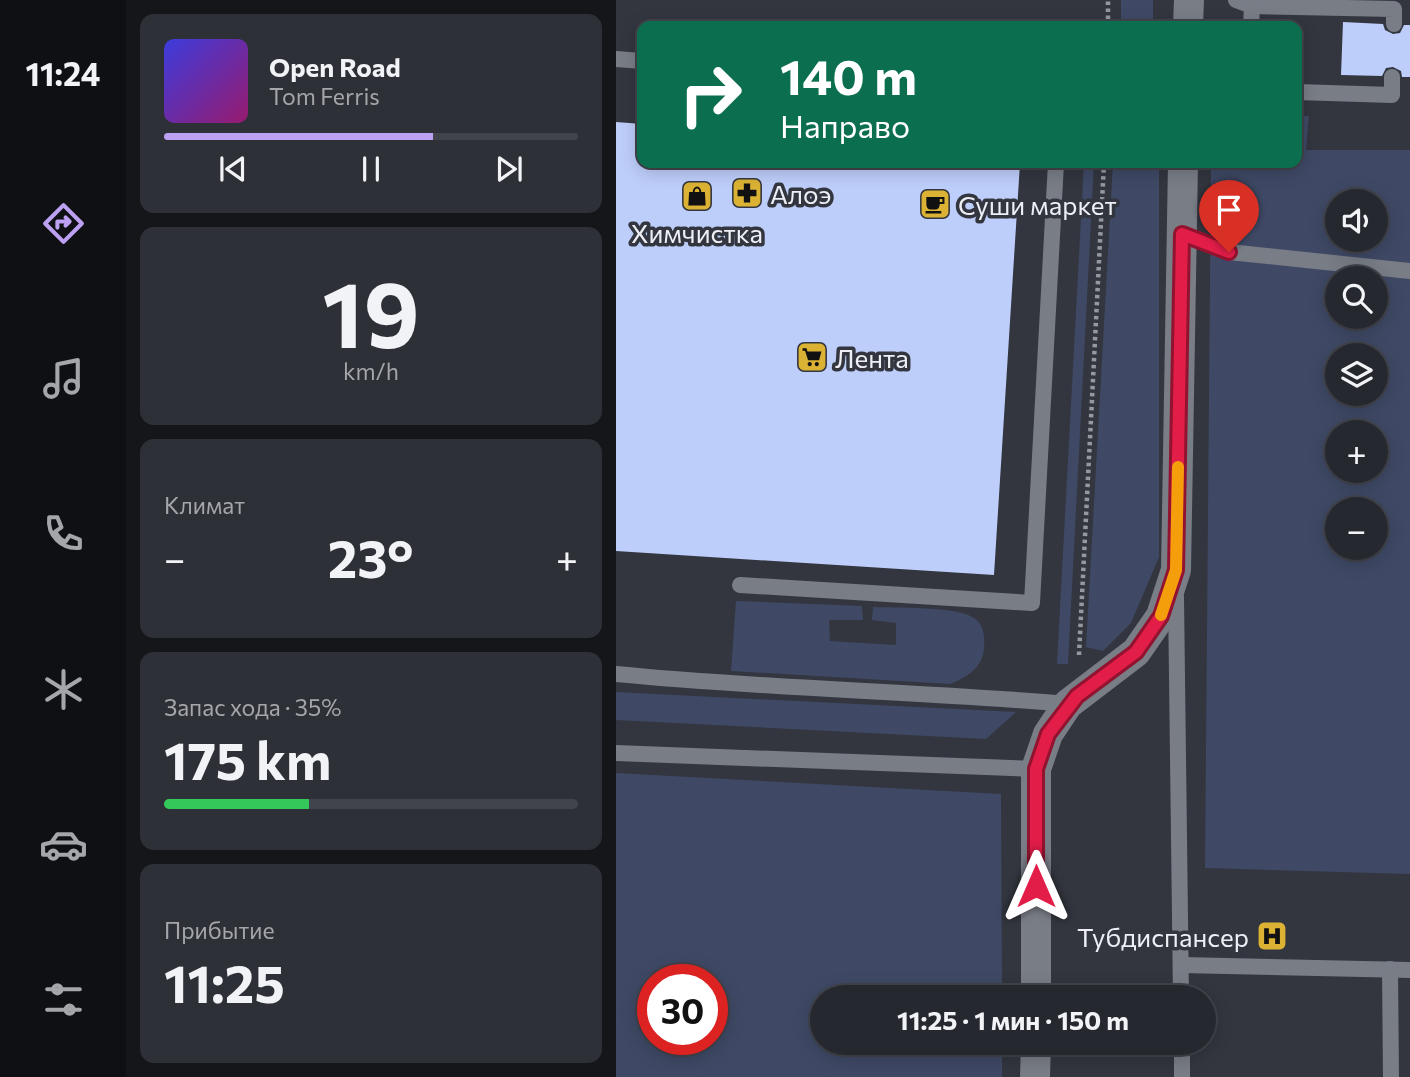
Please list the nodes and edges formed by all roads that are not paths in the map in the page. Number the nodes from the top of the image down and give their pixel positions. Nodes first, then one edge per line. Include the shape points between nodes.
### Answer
1 (1189, 0) edge
2 (1236, 0) edge
3 (1252, 6) junction
4 (1188, 21) edge
5 (1251, 21) edge
6 (1394, 24) dead end
7 (616, 59) edge
8 (637, 61) edge
9 (1392, 77) dead end
10 (1302, 92) edge
11 (1056, 168) edge
12 (1183, 168) edge
13 (1182, 234) junction
14 (1410, 271) edge
15 (1176, 570) junction
16 (740, 585) dead end
17 (616, 674) edge
18 (1072, 700) junction
19 (616, 753) edge
20 (1036, 769) junction
21 (1181, 965) junction
22 (1390, 970) junction
23 (1410, 970) edge
24 (1036, 985) edge
25 (1181, 985) edge
26 (1036, 1055) edge
27 (1182, 1055) edge
28 (1035, 1077) edge
29 (1182, 1077) edge
30 (1391, 1077) edge

1 - 4 street
2 - 3 lane
3 - 5 lane
3 - 6 lane via 1394,9
7 - 8 lane
9 - 10 lane via 1392,94
11 - 16 lane via 1032,603
12 - 13 street
13 - 14 lane via 1229,252
13 - 15 street
15 - 18 street via 1161,616 1136,652
15 - 21 lane
17 - 18 lane via 725,685
18 - 20 street via 1048,734
19 - 20 lane
20 - 24 street
21 - 22 lane
21 - 25 lane
22 - 23 lane
22 - 30 lane
26 - 28 street
27 - 29 lane

